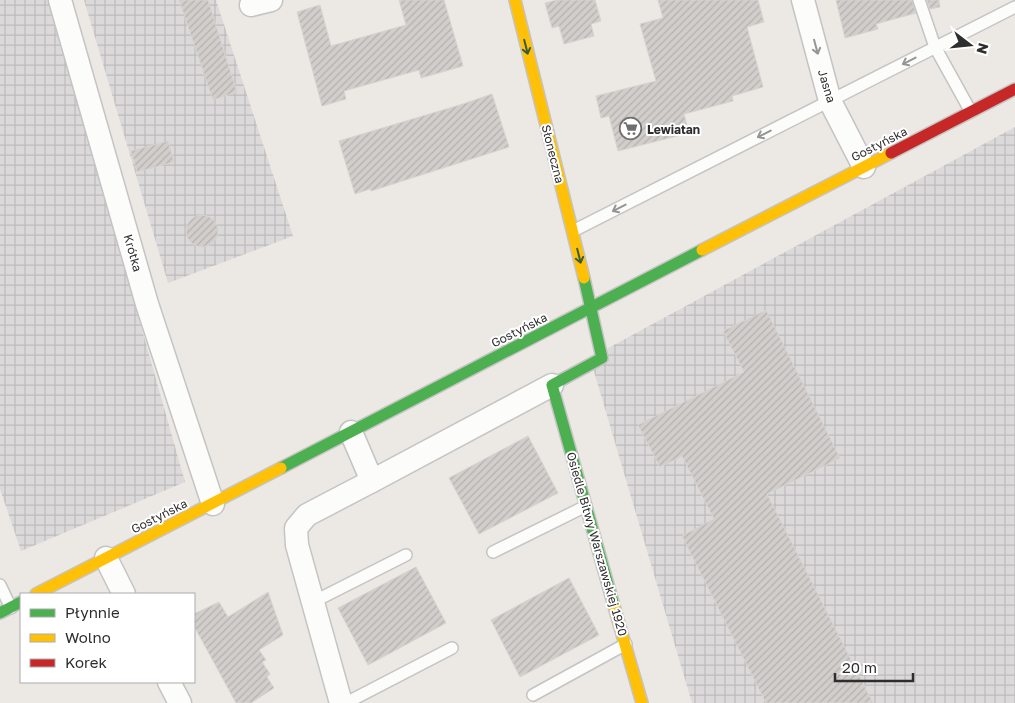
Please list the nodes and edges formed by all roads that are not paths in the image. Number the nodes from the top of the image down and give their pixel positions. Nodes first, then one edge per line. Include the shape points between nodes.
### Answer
1 (60, 0) edge
2 (514, 0) edge
3 (803, 0) edge
4 (919, 0) edge
5 (1015, 7) edge
6 (935, 47) junction
7 (1015, 89) edge
8 (830, 101) junction
9 (971, 112) junction
10 (864, 167) junction
11 (572, 231) junction
12 (592, 308) junction
13 (552, 386) junction
14 (351, 432) junction
15 (372, 481) junction
16 (212, 504) junction
17 (586, 506) junction
18 (493, 552) dead end
19 (406, 555) dead end
20 (106, 558) junction
21 (0, 585) edge
22 (38, 593) edge
23 (124, 593) edge
24 (313, 602) junction
25 (20, 603) edge
26 (11, 608) junction
27 (0, 613) edge
28 (626, 644) junction
29 (452, 648) dead end
30 (170, 683) edge
31 (533, 695) dead end
32 (180, 703) edge
33 (341, 703) edge
34 (346, 703) edge
35 (642, 703) edge

1 - 16 street, Krótka via 147,304
2 -> 11 main road, Słoneczna
3 -> 8 street, Jasna
4 - 6 lane
5 - 6 lane
6 -> 8 lane
6 - 9 lane
7 - 9 main road, Gostyńska
8 - 10 street, Jasna
8 -> 11 lane
9 - 10 main road, Gostyńska
10 - 12 main road, Gostyńska
11 -> 12 main road, Słoneczna
12 - 13 main road via 602,358
12 - 14 main road, Gostyńska
13 - 15 street
13 - 17 main road, Osiedle Bitwy Warszawskiej 1920
14 - 15 street
14 - 16 main road, Gostyńska
15 - 24 street via 307,515 296,528 297,544
16 - 20 main road, Gostyńska
17 - 18 lane
17 - 28 main road, Osiedle Bitwy Warszawskiej 1920
19 - 24 lane
20 - 22 main road, Gostyńska
20 - 23 street
21 - 26 lane
24 - 33 street
25 - 26 main road
26 - 27 main road
28 - 31 lane
28 - 35 main road, Osiedle Bitwy Warszawskiej 1920
29 - 34 lane
30 - 32 street

